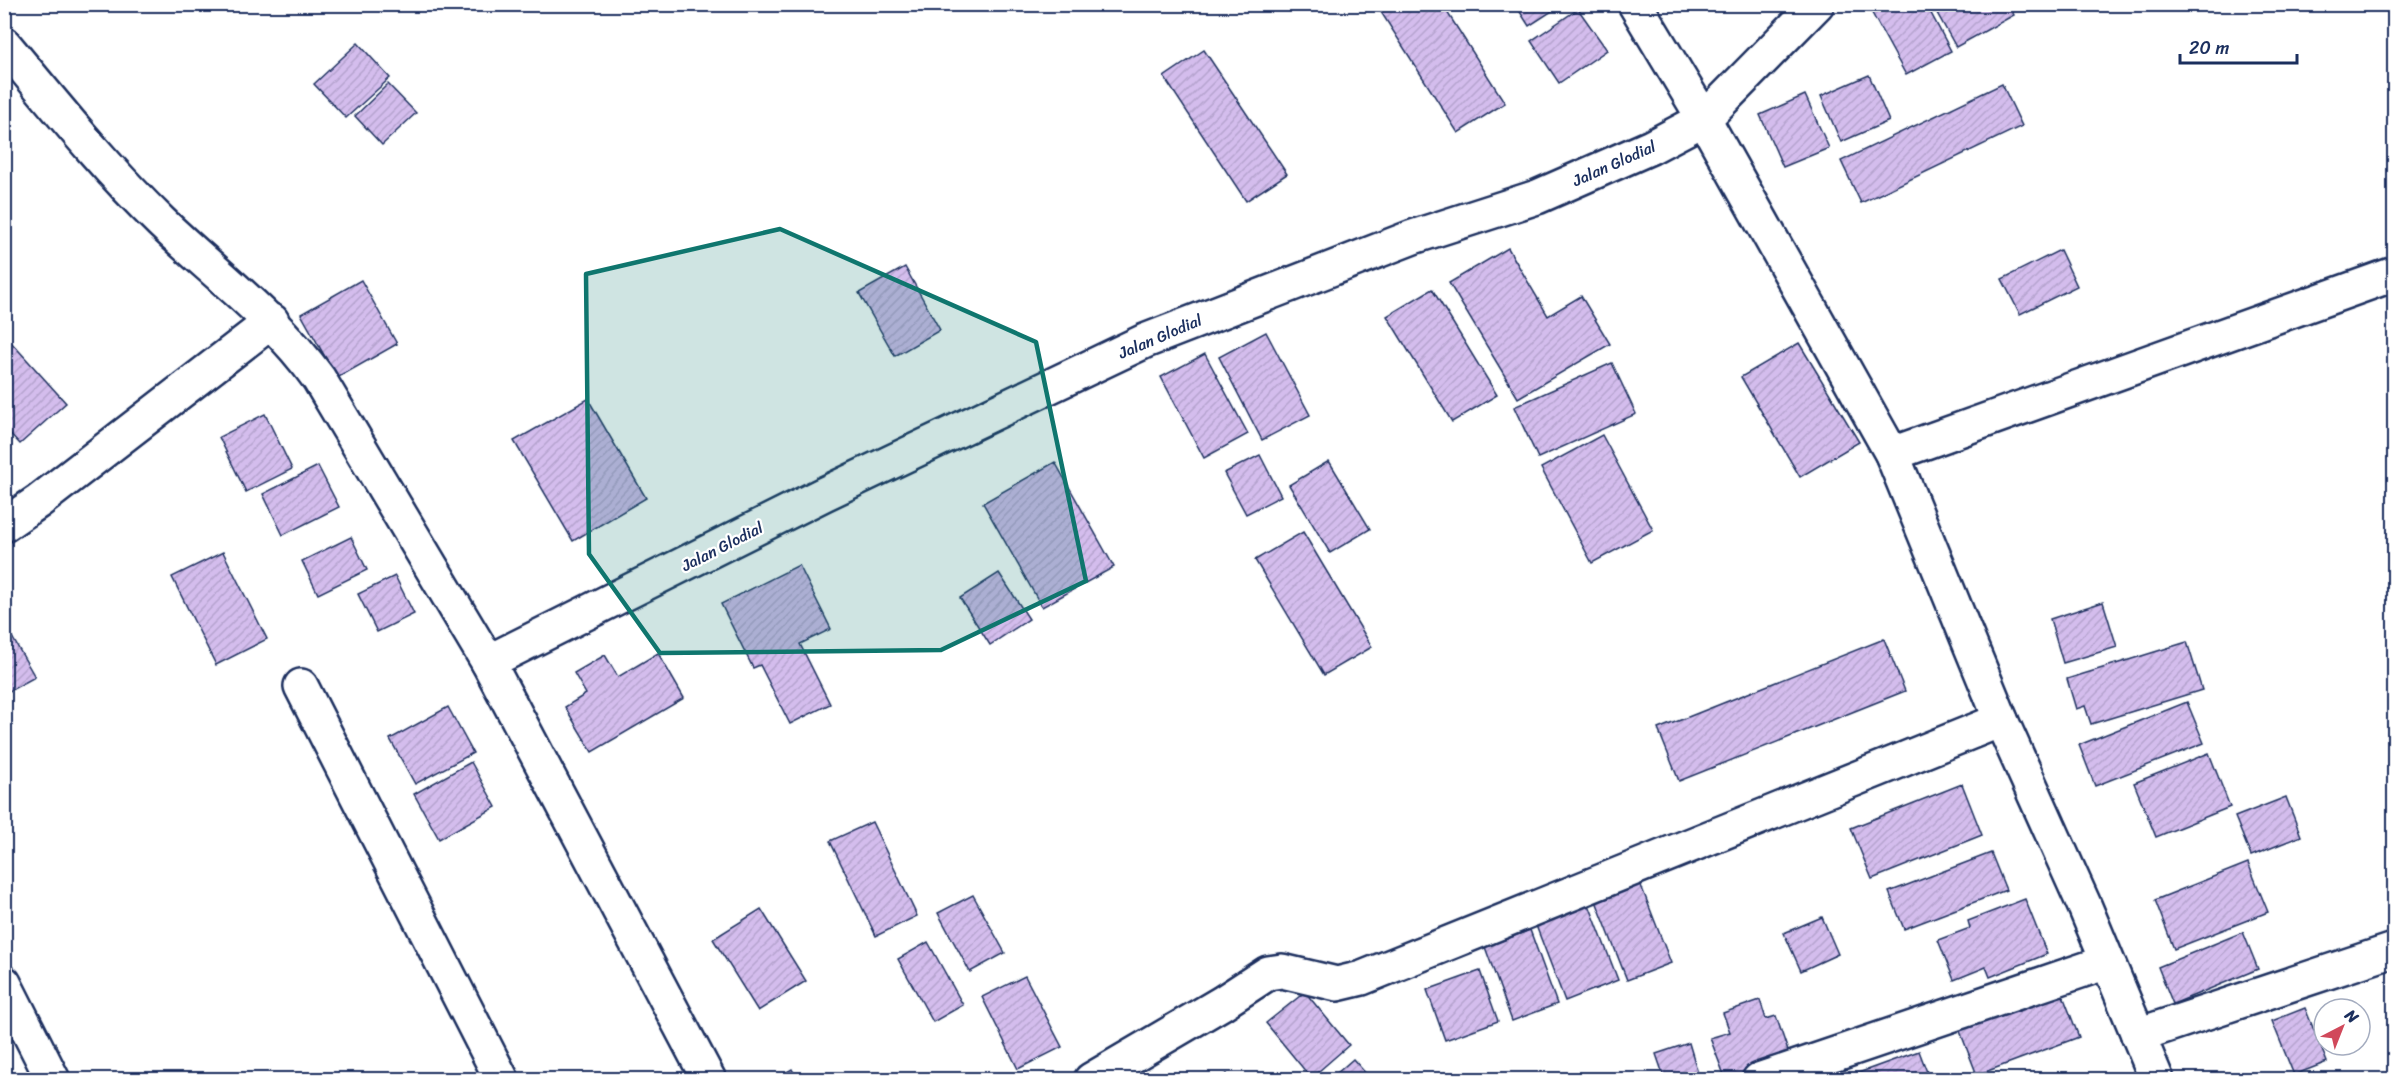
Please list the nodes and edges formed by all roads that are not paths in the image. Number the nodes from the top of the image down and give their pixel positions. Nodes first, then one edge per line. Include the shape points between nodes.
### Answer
1 (1635, 4) edge
2 (1817, 4) edge
3 (4, 45) edge
4 (1704, 119) junction
5 (2394, 274) edge
6 (272, 321) junction
7 (1892, 454) junction
8 (4, 525) edge
9 (488, 662) junction
10 (301, 686) dead end
11 (2001, 720) junction
12 (2394, 950) edge
13 (2107, 962) junction
14 (4, 983) edge
15 (2138, 1035) junction
16 (53, 1080) edge
17 (502, 1080) edge
18 (709, 1080) edge
19 (1091, 1080) edge
20 (1759, 1080) edge
21 (2157, 1080) edge

1 - 4 street
2 - 4 street, Jalan Glodial
3 - 6 street via 122,183 162,224
4 - 7 street
4 - 9 street, Jalan Glodial via 1537,197 1413,237 1145,340
5 - 7 street
6 - 8 street
6 - 9 street via 319,379
7 - 11 street
9 - 18 street
10 - 17 street
11 - 13 street
11 - 19 street via 1362,978 1337,984 1282,971 1268,973
12 - 15 street
13 - 15 street
13 - 20 street
14 - 16 street
15 - 21 street

